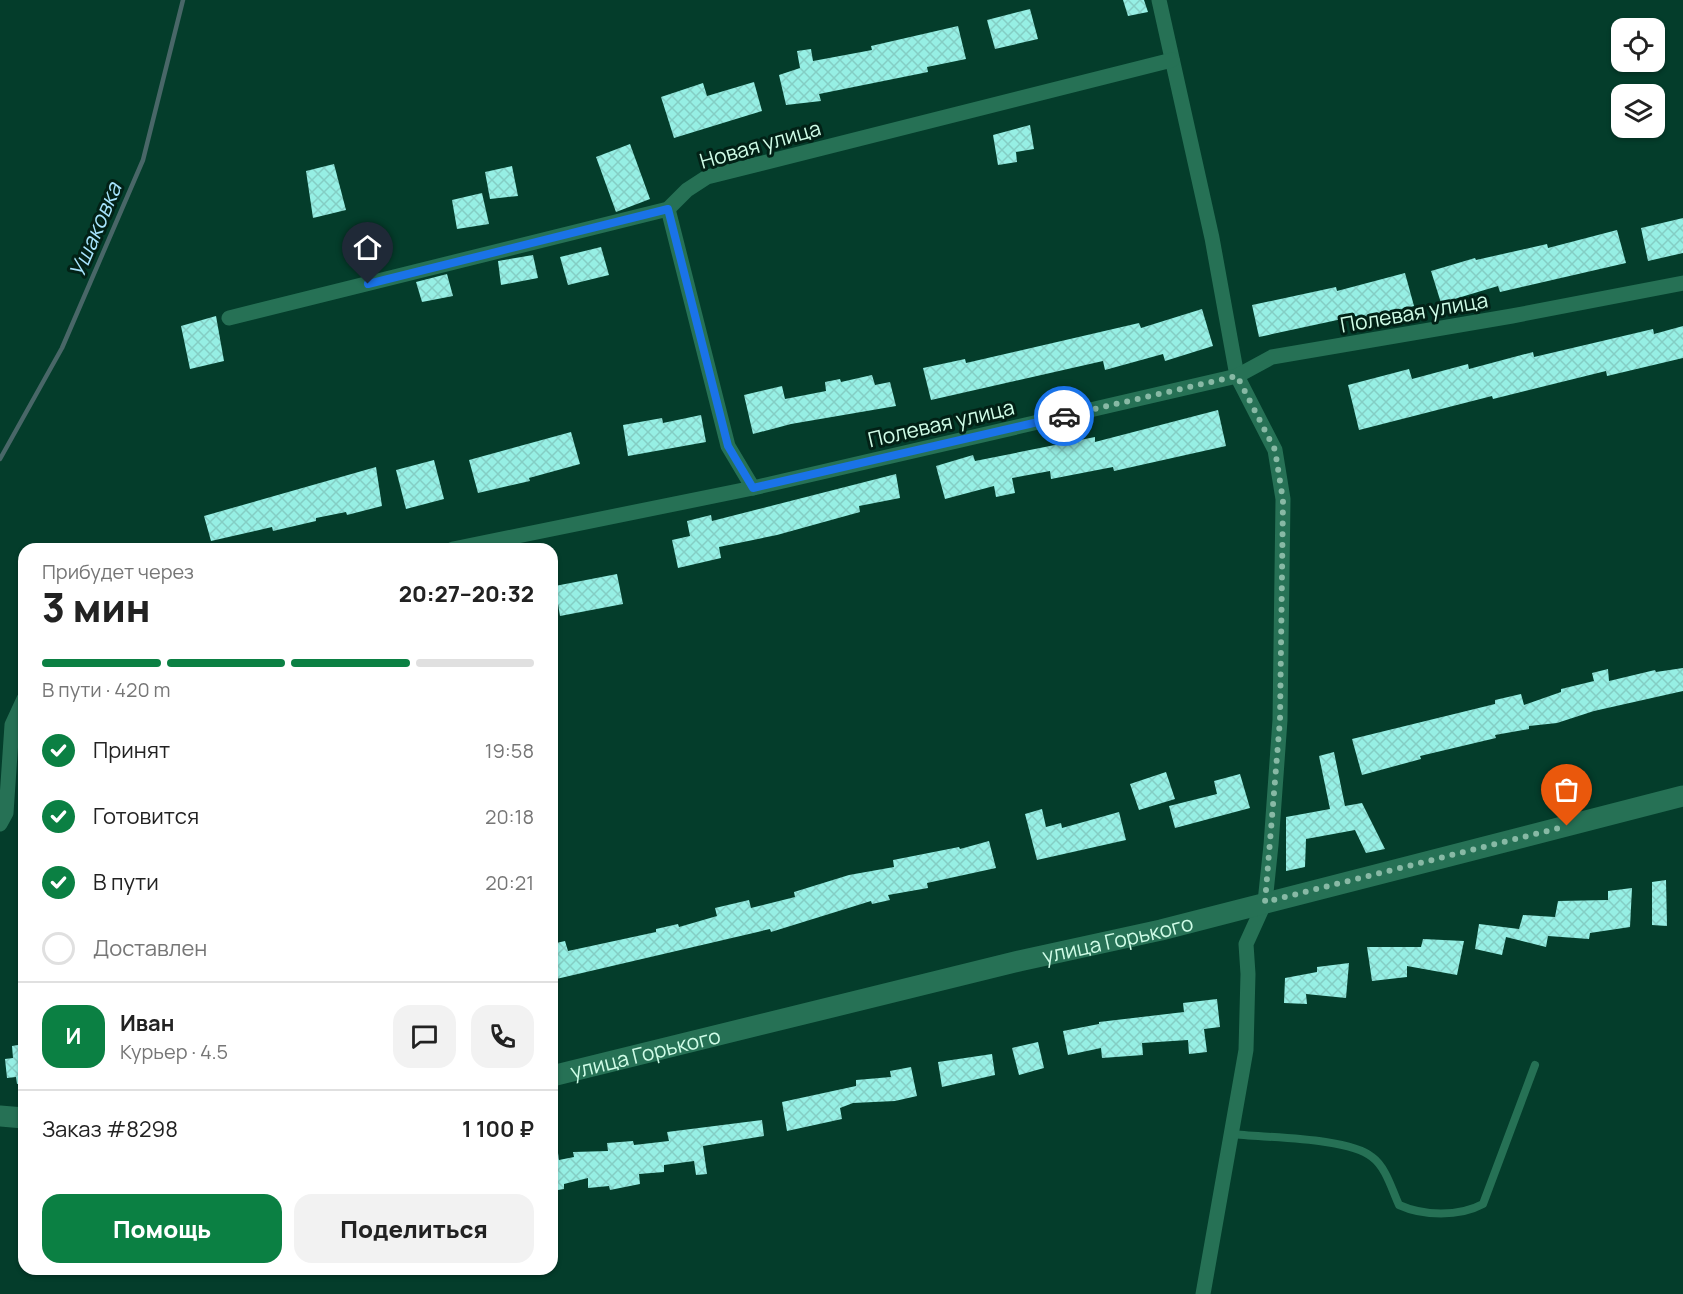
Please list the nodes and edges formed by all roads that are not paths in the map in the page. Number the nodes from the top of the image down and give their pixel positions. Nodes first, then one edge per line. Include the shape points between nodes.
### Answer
1 (1159, 0) edge
2 (1172, 60) junction
3 (668, 209) junction
4 (1683, 283) edge
5 (229, 318) dead end
6 (1237, 376) junction
7 (753, 488) junction
8 (483, 543) edge
9 (18, 712) edge
10 (1683, 796) edge
11 (0, 824) edge
12 (1265, 902) junction
13 (1535, 1065) dead end
14 (558, 1075) edge
15 (0, 1116) edge
16 (18, 1118) edge
17 (1232, 1134) junction
18 (1203, 1294) edge

1 - 2 street
2 - 3 street, Новая улица via 707,177
2 - 6 street via 1212,238
3 - 5 street, Новая улица
3 - 7 street via 728,446
4 - 6 street, Полевая улица via 1272,357
6 - 7 street, Полевая улица
6 - 12 street via 1275,450 1283,500 1280,720
7 - 8 street, Полевая улица
9 - 11 street via 12,726 6,813
10 - 12 main road, улица Горького
12 - 14 main road, улица Горького
12 - 17 street via 1246,944 1246,1050
13 - 17 lane via 1483,1204 1468,1212 1415,1212 1399,1205 1381,1167 1372,1157 1351,1146
15 - 16 main road
17 - 18 street

